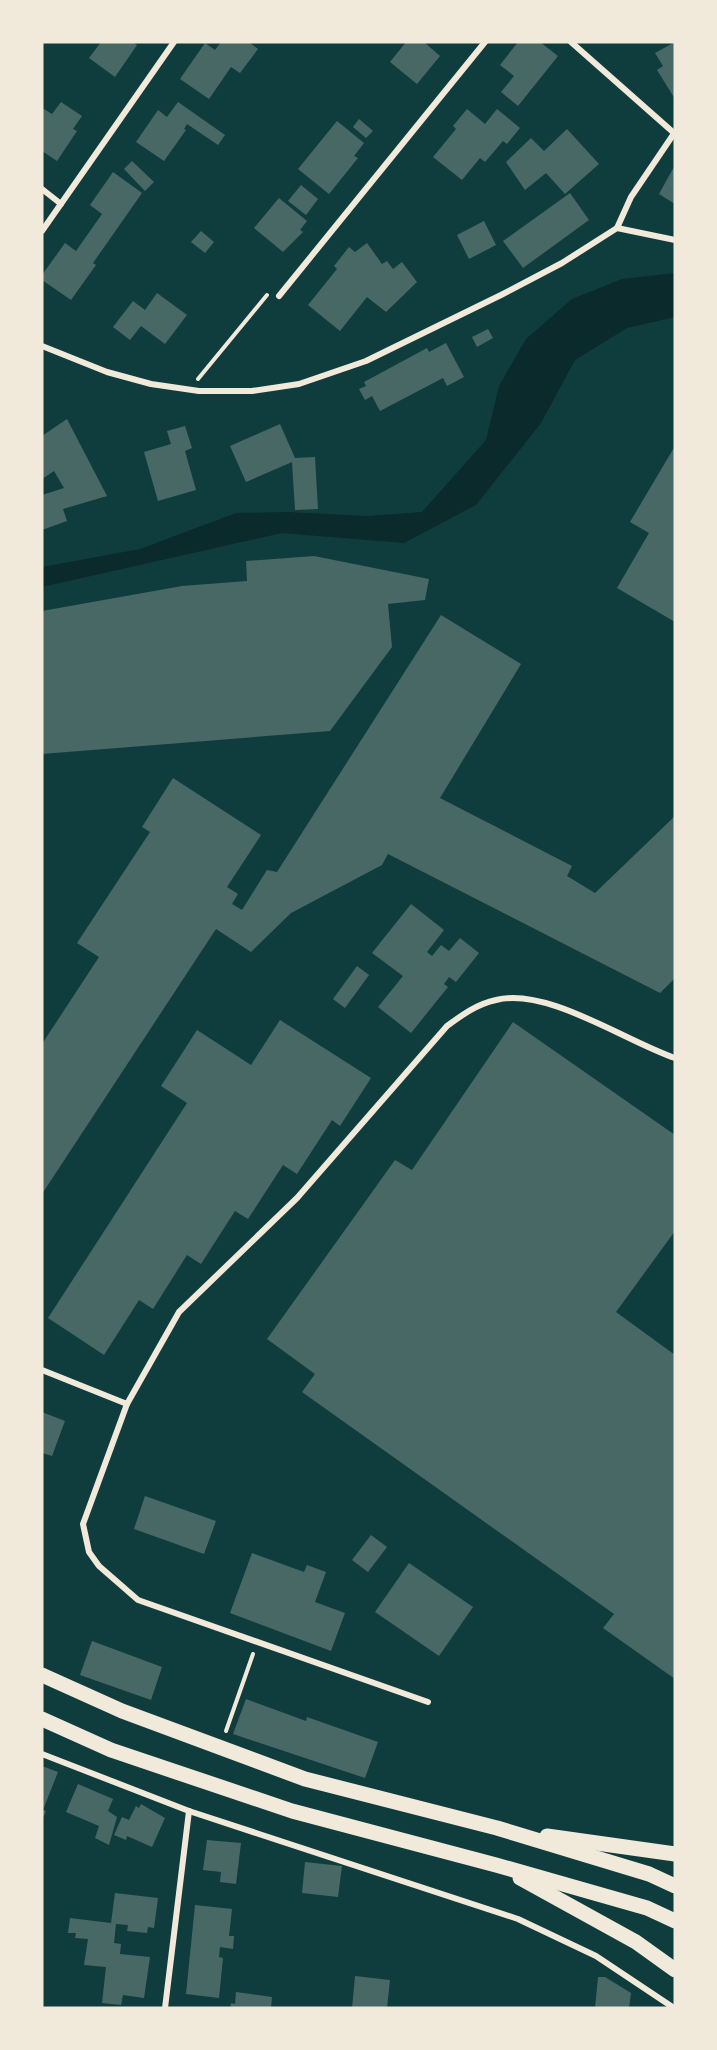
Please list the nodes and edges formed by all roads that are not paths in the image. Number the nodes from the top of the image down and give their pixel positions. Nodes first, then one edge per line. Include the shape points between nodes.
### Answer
1 (174, 42) edge
2 (485, 42) edge
3 (571, 42) edge
4 (675, 132) edge
5 (42, 189) edge
6 (61, 204) junction
7 (617, 228) junction
8 (42, 231) edge
9 (675, 240) edge
10 (279, 296) road end
11 (42, 346) edge
12 (675, 1058) edge
13 (42, 1370) edge
14 (127, 1404) junction
15 (42, 1675) edge
16 (428, 1702) dead end
17 (42, 1719) edge
18 (42, 1754) edge
19 (189, 1811) junction
20 (496, 1828) junction
21 (675, 1854) edge
22 (496, 1865) junction
23 (675, 1886) edge
24 (675, 1921) edge
25 (675, 1970) edge
26 (165, 2008) edge
27 (674, 2008) edge

1 - 6 street
2 - 10 street
3 - 4 street
4 - 7 street via 631,197
5 - 6 street
6 - 8 street
7 - 9 street
7 - 11 street via 521,285 366,361 299,384 252,391 199,391 107,372
12 - 14 street via 545,1001 498,999 471,1009 447,1026 297,1198 179,1312
13 - 14 street
14 - 16 street via 83,1521 89,1552 118,1584 138,1600
15 - 20 main road via 122,1712 304,1779
17 - 22 main road via 111,1750 292,1811
18 - 19 street
19 - 26 street
19 - 27 street via 518,1919 596,1956
20 - 21 main road
20 - 23 main road via 649,1874
22 - 24 main road via 647,1908
22 - 25 main road via 636,1942

